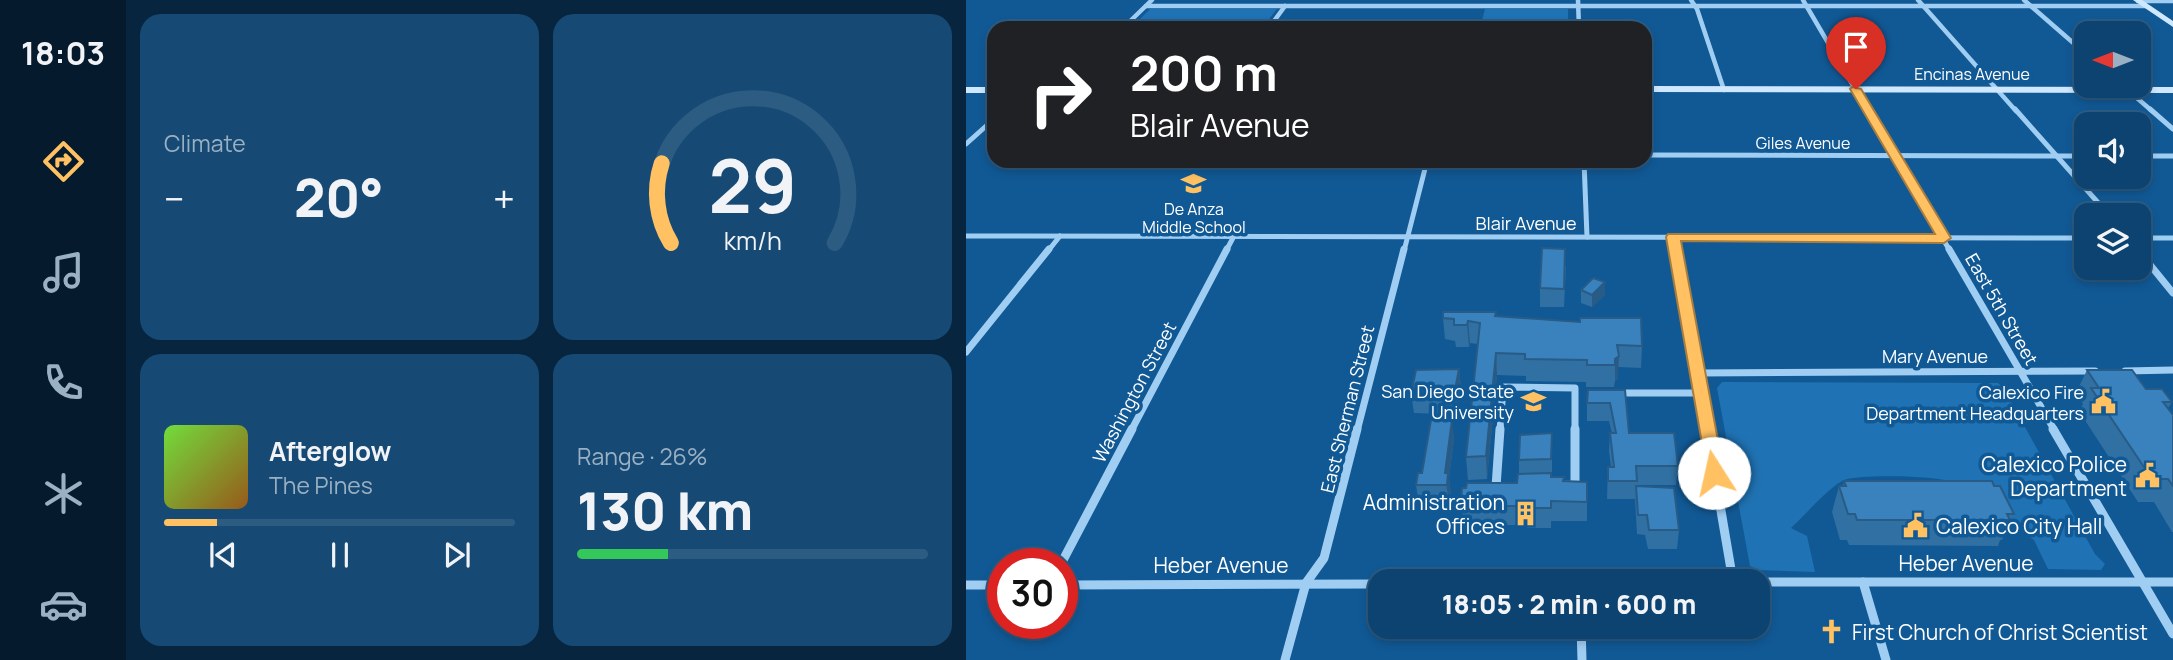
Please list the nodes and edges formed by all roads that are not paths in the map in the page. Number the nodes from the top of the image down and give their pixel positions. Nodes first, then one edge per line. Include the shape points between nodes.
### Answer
1 (1152, 0) edge
2 (1376, 0) edge
3 (1691, 0) edge
4 (1918, 0) edge
5 (2024, 0) edge
6 (2173, 1) edge
7 (2140, 2) edge
8 (1578, 3) edge
9 (1805, 3) edge
10 (1146, 6) junction
11 (1285, 6) junction
12 (1373, 6) junction
13 (1694, 6) junction
14 (1924, 6) junction
15 (2031, 6) junction
16 (1130, 21) edge
17 (1274, 21) edge
18 (1579, 21) edge
19 (2173, 25) edge
20 (2074, 44) edge
21 (1652, 89) edge
22 (1856, 89) junction
23 (2074, 89) edge
24 (2151, 89) edge
25 (966, 90) edge
26 (987, 90) edge
27 (1724, 90) junction
28 (1999, 90) junction
29 (2173, 90) edge
30 (2137, 98) edge
31 (987, 125) edge
32 (2173, 129) edge
33 (966, 144) edge
34 (1652, 155) edge
35 (1894, 155) junction
36 (2057, 156) junction
37 (2074, 156) edge
38 (2151, 156) edge
39 (2173, 156) edge
40 (1425, 168) edge
41 (1584, 168) edge
42 (2098, 203) edge
43 (966, 236) edge
44 (1060, 236) junction
45 (1234, 236) junction
46 (1587, 237) junction
47 (1673, 237) junction
48 (1407, 238) junction
49 (1944, 238) junction
50 (2074, 238) edge
51 (2151, 239) edge
52 (2173, 239) edge
53 (2151, 266) edge
54 (2173, 293) edge
55 (966, 352) edge
56 (2173, 370) edge
57 (2103, 371) edge
58 (2117, 371) edge
59 (2020, 372) junction
60 (1696, 373) junction
61 (1575, 393) junction
62 (1589, 393) edge
63 (1603, 393) edge
64 (1700, 393) junction
65 (1069, 548) edge
66 (1732, 569) edge
67 (1770, 582) edge
68 (1863, 582) junction
69 (2142, 582) junction
70 (2173, 582) edge
71 (1306, 583) junction
72 (1368, 584) edge
73 (966, 585) edge
74 (987, 585) edge
75 (1078, 585) edge
76 (2173, 634) edge
77 (1581, 639) edge
78 (1285, 660) edge
79 (1582, 660) edge
80 (1886, 660) edge

1 - 10 street
2 - 12 street
3 - 13 street
4 - 14 street
5 - 15 street
6 - 7 street
7 - 15 street
7 - 19 street
8 - 12 street
8 - 13 street
8 - 18 street
9 - 13 street
9 - 14 street
9 - 22 street, East 5th Street
10 - 11 street
10 - 16 street
11 - 12 street
11 - 17 street
13 - 27 street
14 - 15 street
14 - 28 street
15 - 20 street
21 - 27 street, Encinas Avenue
22 - 27 street, Encinas Avenue
22 - 28 street, Encinas Avenue
22 - 35 street, East 5th Street
23 - 28 street, Encinas Avenue
24 - 29 street, Encinas Avenue
25 - 26 street
28 - 36 street
30 - 32 street
31 - 33 street
34 - 35 street, Giles Avenue
35 - 36 street, Giles Avenue
35 - 49 street, East 5th Street
36 - 37 street, Giles Avenue
36 - 42 street
38 - 39 street
40 - 48 street, East Sherman Street
41 - 46 street
43 - 44 street, Blair Avenue
44 - 45 street, Blair Avenue
44 - 55 street
45 - 48 street, Blair Avenue
45 - 65 street, Washington Street
46 - 47 street, Blair Avenue
46 - 48 street, Blair Avenue
47 - 49 street, Blair Avenue
47 - 60 street
48 - 71 street, East Sherman Street via 1324,558
49 - 50 street, Blair Avenue
49 - 59 street, East 5th Street
51 - 52 street
53 - 54 street
56 - 58 street
57 - 59 street, Mary Avenue
59 - 60 street, Mary Avenue
59 - 69 street, East 5th Street
60 - 64 street
61 - 61 street via 1575,388 1503,387 1496,486 1575,485
61 - 62 street
63 - 64 street
64 - 66 street
67 - 68 street, Heber Avenue
68 - 69 street, Heber Avenue
68 - 80 street
69 - 70 street, Heber Avenue
69 - 76 street, East 5th Street
71 - 72 street, Heber Avenue
71 - 75 street, Heber Avenue
71 - 78 street, East Sherman Street
73 - 74 street
77 - 79 street

